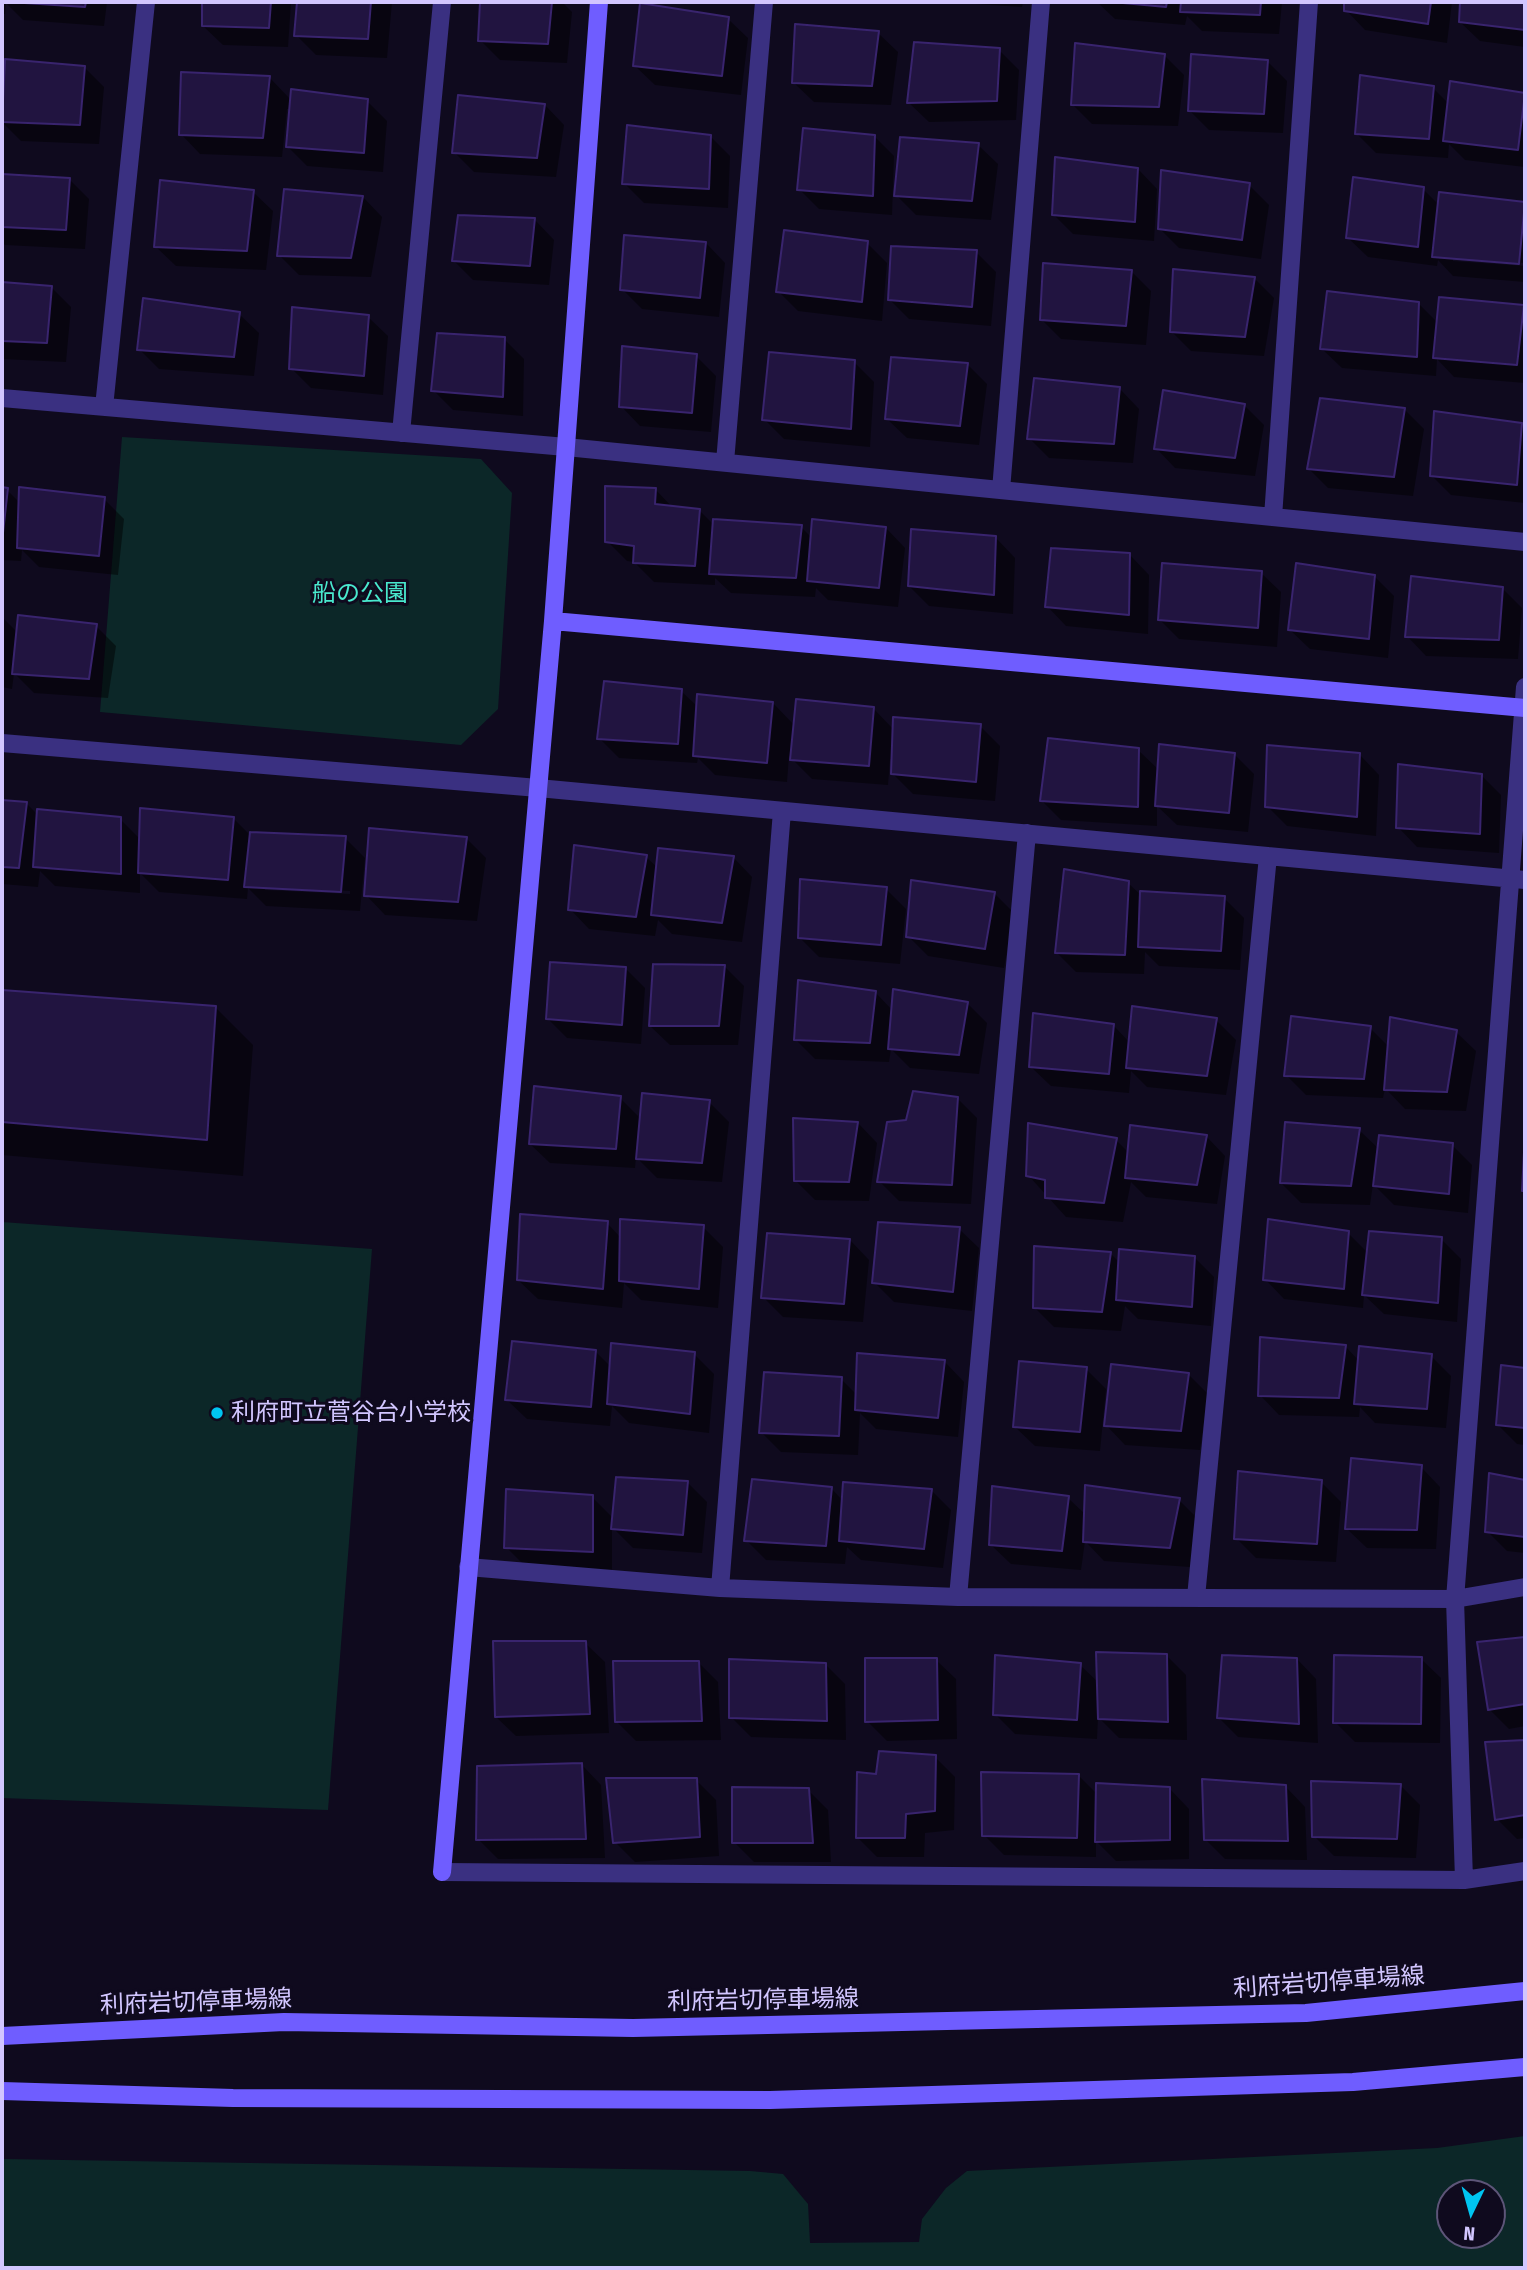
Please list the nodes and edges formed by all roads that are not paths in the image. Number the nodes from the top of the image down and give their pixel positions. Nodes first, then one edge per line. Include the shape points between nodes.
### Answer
1 (146, 2) edge
2 (442, 2) edge
3 (599, 2) edge
4 (764, 2) edge
5 (1041, 2) edge
6 (1309, 2) edge
7 (2, 398) edge
8 (104, 407) junction
9 (401, 433) junction
10 (566, 447) junction
11 (725, 463) junction
12 (1001, 490) junction
13 (1273, 517) junction
14 (1525, 542) edge
15 (553, 621) junction
16 (1525, 687) edge
17 (1525, 708) edge
18 (2, 743) edge
19 (538, 788) junction
20 (782, 811) junction
21 (1027, 834) junction
22 (1268, 856) junction
23 (1518, 880) edge
24 (468, 1567) junction
25 (1525, 1587) edge
26 (720, 1588) junction
27 (958, 1597) junction
28 (1196, 1597) junction
29 (1455, 1599) junction
30 (1525, 1871) edge
31 (442, 1872) joint
32 (1464, 1880) junction
33 (1525, 1991) edge
34 (2, 2036) edge
35 (1525, 2067) edge
36 (2, 2091) edge

1 - 8 street
2 - 9 street
3 - 10 main road
4 - 11 street
5 - 12 street
6 - 13 street
7 - 8 street
8 - 9 street
9 - 10 street
10 - 11 street
10 - 15 main road
11 - 12 street
12 - 13 street
13 - 14 street
15 - 17 main road
15 - 19 main road
16 - 17 street
17 - 23 street
18 - 19 street
19 - 20 street
19 - 24 main road
20 - 21 street
20 - 26 street
21 - 22 street
21 - 27 street
22 - 23 street
22 - 28 street
23 - 29 street
24 - 26 street
24 - 31 main road
25 - 29 street
26 - 27 street
27 - 28 street
28 - 29 street
29 - 32 street
30 - 32 street
31 - 32 street
33 - 34 main road, 利府岩切停車場線 via 1306,2013 633,2028 284,2022
35 - 36 main road via 1353,2082 770,2100 233,2098

